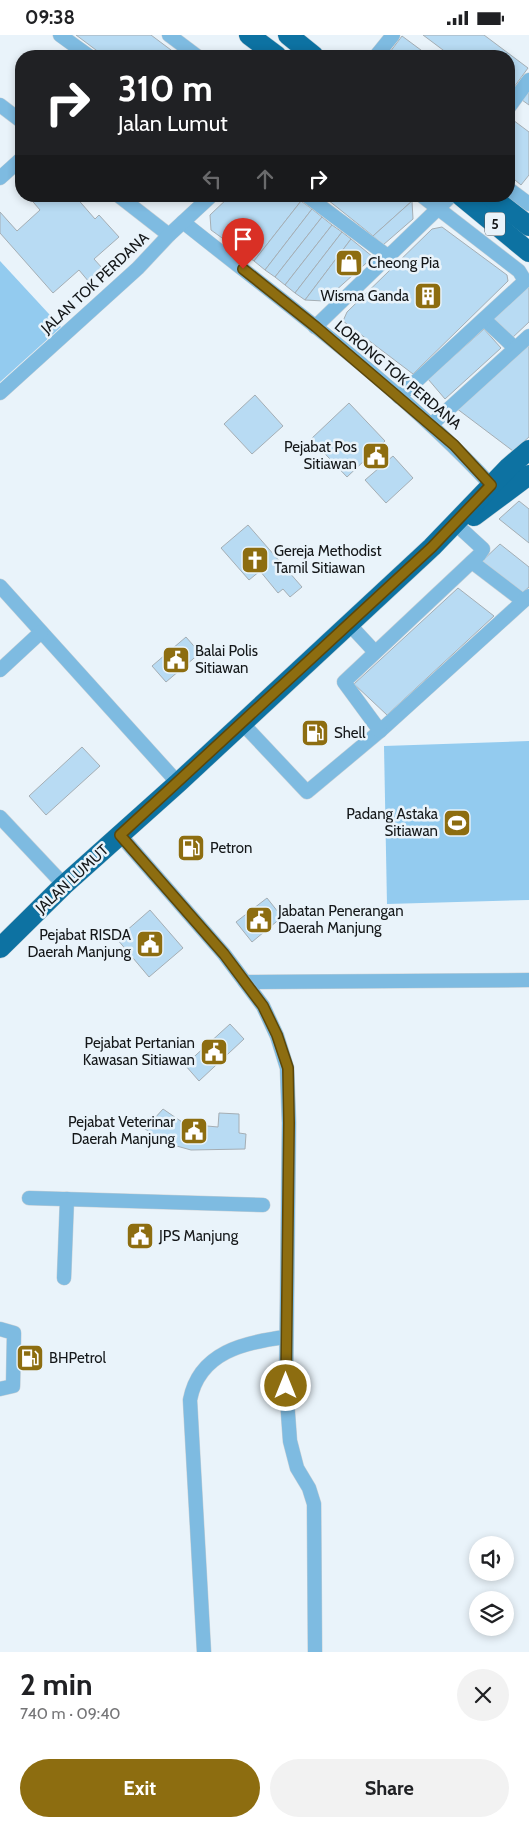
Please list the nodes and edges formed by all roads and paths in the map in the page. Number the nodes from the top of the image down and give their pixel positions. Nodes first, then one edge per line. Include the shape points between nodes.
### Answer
1 (60, 35) edge
2 (169, 35) edge
3 (249, 35) edge
4 (289, 35) edge
5 (393, 35) edge
6 (80, 50) edge
7 (190, 50) edge
8 (268, 50) edge
9 (307, 50) edge
10 (381, 50) edge
11 (529, 80) edge
12 (515, 99) edge
13 (0, 105) edge
14 (15, 116) edge
15 (15, 165) edge
16 (0, 179) edge
17 (515, 198) edge
18 (127, 202) edge
19 (205, 202) edge
20 (315, 202) edge
21 (429, 202) edge
22 (445, 202) edge
23 (468, 202) edge
24 (502, 202) edge
25 (438, 209) junction
26 (527, 215) edge
27 (183, 222) junction
28 (169, 235) junction
29 (529, 252) edge
30 (389, 257) junction
31 (484, 319) junction
32 (316, 327) junction
33 (529, 335) edge
34 (515, 348) junction
35 (0, 393) edge
36 (398, 397) junction
37 (431, 425) junction
38 (529, 450) edge
39 (527, 481) edge
40 (491, 485) junction
41 (459, 527) junction
42 (432, 547) junction
43 (472, 562) junction
44 (0, 586) edge
45 (526, 598) edge
46 (349, 625) junction
47 (42, 632) junction
48 (375, 652) junction
49 (0, 670) edge
50 (242, 723) junction
51 (380, 731) junction
52 (178, 783) junction
53 (0, 817) edge
54 (120, 835) junction
55 (64, 885) junction
56 (0, 948) edge
57 (529, 980) edge
58 (245, 982) junction
59 (29, 1198) dead end
60 (66, 1199) junction
61 (263, 1205) dead end
62 (64, 1277) dead end
63 (0, 1329) edge
64 (286, 1337) junction
65 (0, 1389) edge
66 (204, 1652) edge
67 (314, 1652) edge

1 - 6 street
2 - 7 street
3 - 8 highway
4 - 9 highway
5 - 10 street
11 - 12 street
13 - 14 street
15 - 16 street
17 - 26 street
18 - 28 street
19 - 27 street, JALAN TOK PERDANA
20 - 30 street
21 - 25 street
22 - 25 street
23 - 29 highway, 5
24 - 26 highway, 5
25 - 30 street
25 - 31 street via 519,271 525,281
27 - 28 street, JALAN TOK PERDANA
27 - 32 street, LORONG TOK PERDANA
28 - 35 street, JALAN TOK PERDANA via 138,268
30 - 32 street
31 - 34 street
31 - 36 street
32 - 36 street, LORONG TOK PERDANA
33 - 34 street
34 - 37 street
36 - 37 street, LORONG TOK PERDANA
37 - 40 street, LORONG TOK PERDANA
38 - 40 highway, JALAN LUMUT
39 - 41 highway, JALAN LUMUT
40 - 42 highway, JALAN LUMUT
41 - 42 highway, JALAN LUMUT
41 - 43 street via 483,549
42 - 46 highway, JALAN LUMUT
43 - 45 street
43 - 48 street
44 - 47 street
45 - 51 street
46 - 48 street
46 - 50 highway, JALAN LUMUT
47 - 49 street
47 - 52 street
48 - 51 street via 344,682
50 - 51 street via 307,792
50 - 52 highway, JALAN LUMUT
52 - 54 highway, JALAN LUMUT
53 - 55 street
54 - 55 highway, JALAN LUMUT
54 - 58 street
55 - 56 highway, JALAN LUMUT
57 - 58 street
58 - 64 street via 263,1006 288,1068
59 - 60 street
60 - 61 street
60 - 62 street
63 - 65 street via 14,1333 13,1386
64 - 66 street via 257,1341 224,1353 196,1379 193,1386 190,1400
64 - 67 street via 290,1441 297,1468 314,1504

